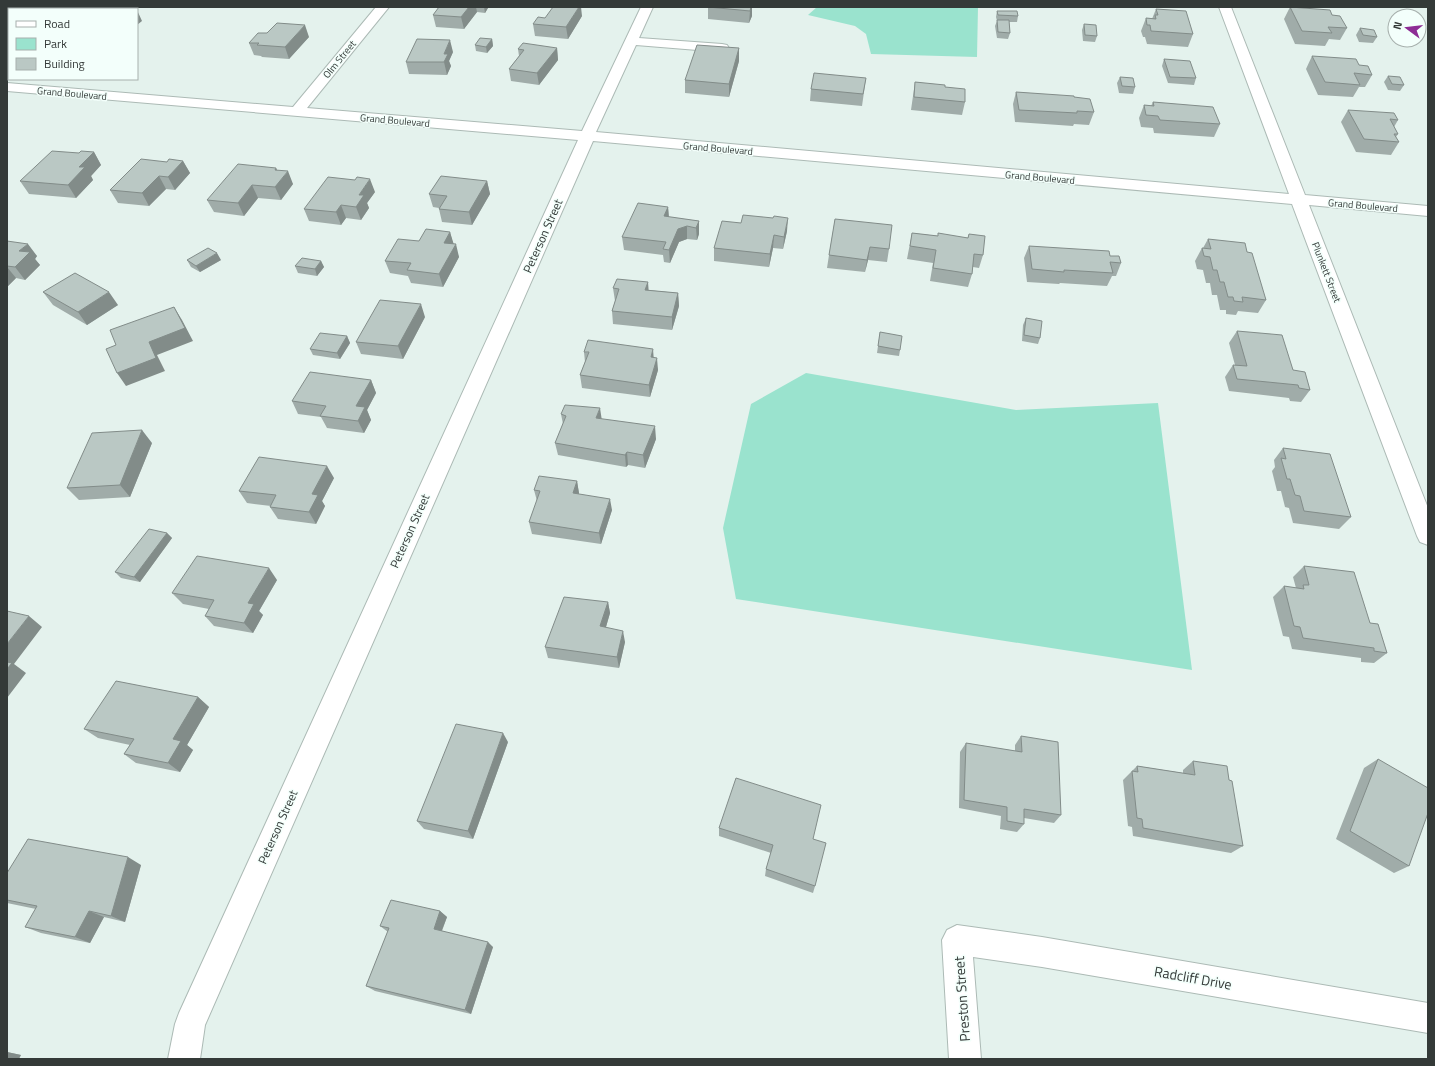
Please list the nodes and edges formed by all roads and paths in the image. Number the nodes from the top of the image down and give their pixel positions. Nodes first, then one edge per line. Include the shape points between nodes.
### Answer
1 (382, 7) edge
2 (647, 7) edge
3 (1225, 7) edge
4 (632, 41) junction
5 (722, 48) edge
6 (7, 87) edge
7 (296, 112) junction
8 (587, 137) junction
9 (1299, 200) junction
10 (1428, 211) edge
11 (1428, 536) edge
12 (957, 940) joint
13 (1428, 1018) edge
14 (184, 1059) edge
15 (965, 1059) edge

1 - 7 street, Olm Street
2 - 4 street, Peterson Street
3 - 9 street, Plunkett Street
4 - 5 street
4 - 8 street, Peterson Street
6 - 7 street, Grand Boulevard
7 - 8 street, Grand Boulevard
8 - 9 street, Grand Boulevard
8 - 14 street, Peterson Street via 190,1024
9 - 10 street, Grand Boulevard
9 - 11 street, Plunkett Street
12 - 13 street, Radcliff Drive
12 - 15 street, Preston Street

